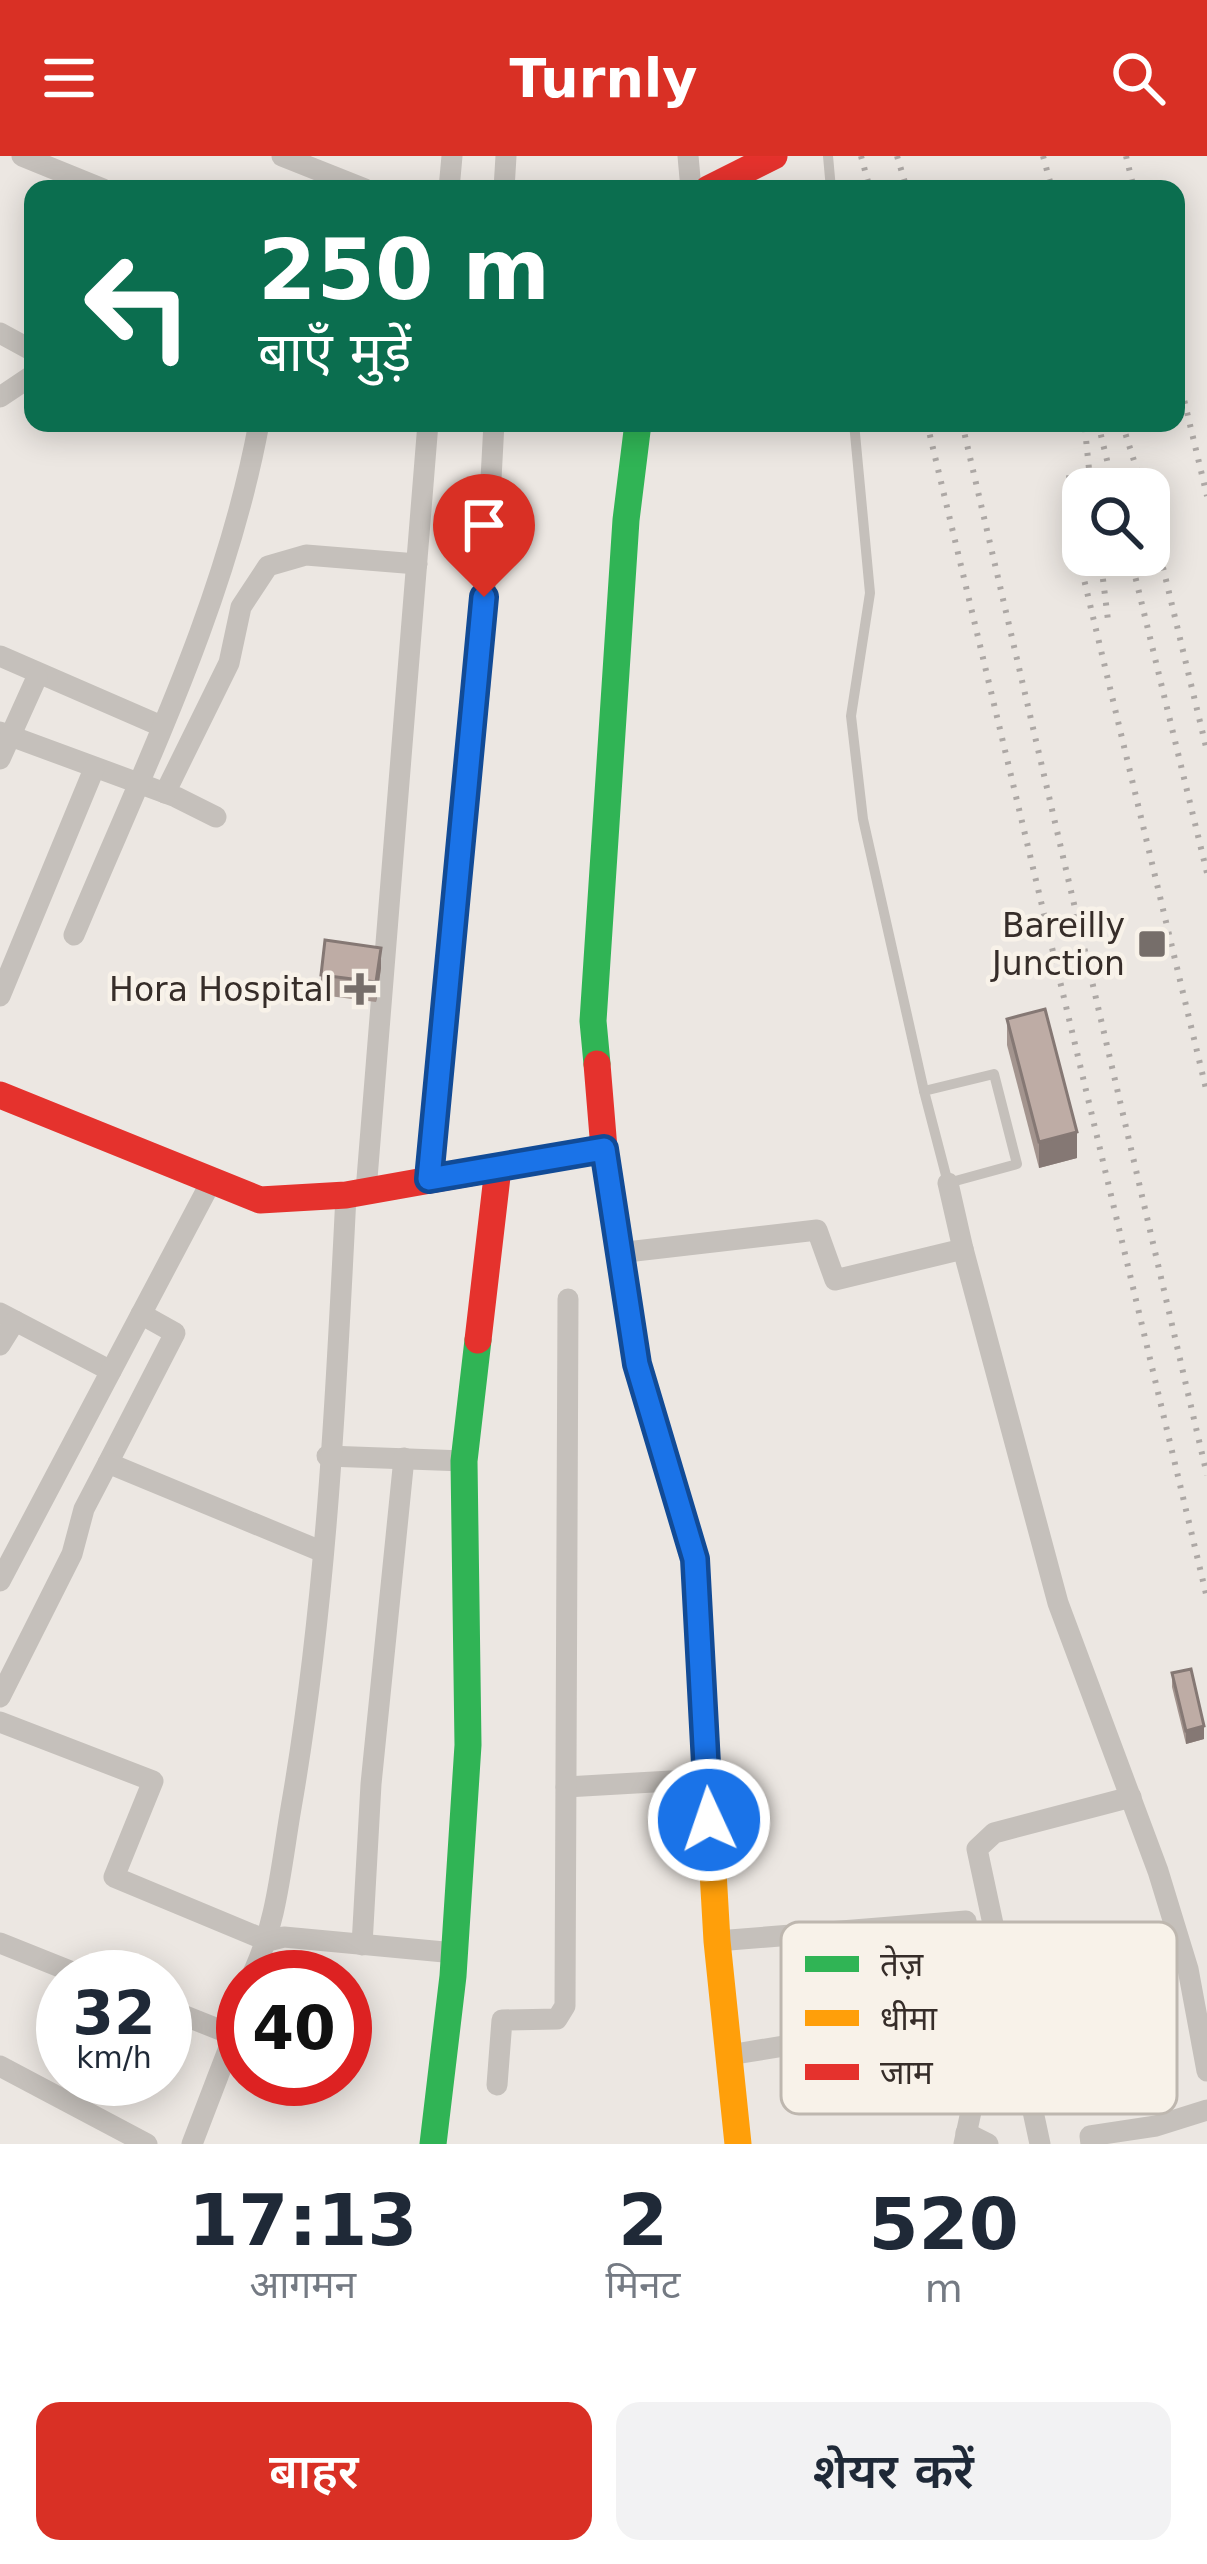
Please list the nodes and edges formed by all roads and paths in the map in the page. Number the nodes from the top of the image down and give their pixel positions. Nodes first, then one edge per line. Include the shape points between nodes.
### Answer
1 (22, 156) edge
2 (283, 156) edge
3 (774, 156) edge
4 (81, 180) edge
5 (343, 180) edge
6 (726, 180) edge
7 (257, 432) edge
8 (427, 432) edge
9 (494, 432) edge
10 (637, 432) edge
11 (855, 432) edge
12 (417, 563) junction
13 (0, 656) edge
14 (37, 676) junction
15 (160, 726) junction
16 (5, 735) edge
17 (0, 759) edge
18 (94, 769) junction
19 (137, 784) junction
20 (165, 793) junction
21 (215, 817) dead end
22 (74, 935) dead end
23 (0, 996) edge
24 (924, 1091) junction
25 (0, 1095) edge
26 (604, 1149) junction
27 (498, 1168) junction
28 (429, 1179) junction
29 (212, 1180) junction
30 (948, 1183) junction
31 (356, 1193) junction
32 (963, 1249) junction
33 (618, 1253) junction
34 (568, 1299) dead end
35 (141, 1315) junction
36 (7, 1317) edge
37 (0, 1345) edge
38 (111, 1371) junction
39 (327, 1456) junction
40 (404, 1458) junction
41 (464, 1461) junction
42 (108, 1463) junction
43 (323, 1552) junction
44 (0, 1581) edge
45 (0, 1697) edge
46 (0, 1722) edge
47 (706, 1779) junction
48 (566, 1787) junction
49 (1131, 1797) junction
50 (990, 1912) junction
51 (966, 1921) joint
52 (954, 1922) edge
53 (992, 1922) edge
54 (1172, 1922) edge
55 (781, 1936) edge
56 (1177, 1936) edge
57 (268, 1941) junction
58 (717, 1941) junction
59 (0, 1943) edge
60 (362, 1945) junction
61 (264, 1950) edge
62 (455, 1953) junction
63 (36, 1957) edge
64 (781, 2046) edge
65 (729, 2055) junction
66 (0, 2066) edge
67 (1207, 2071) edge
68 (216, 2080) edge
69 (497, 2085) dead end
70 (1207, 2110) edge
71 (1034, 2114) edge
72 (1158, 2135) edge
73 (965, 2139) edge
74 (1083, 2141) edge
75 (147, 2144) edge
76 (192, 2144) edge
77 (433, 2144) edge
78 (738, 2144) edge
79 (988, 2144) edge
80 (1040, 2144) edge

1 - 4 street
2 - 5 street
3 - 6 street
7 - 15 street via 206,628
8 - 12 street
9 - 28 street via 480,683
10 - 26 street via 593,1022
11 - 24 lane via 870,593 850,716 863,819
12 - 20 street via 306,556 268,566 241,607 229,663
12 - 31 street
13 - 14 street
14 - 15 street
14 - 16 street
15 - 19 street
16 - 17 street
16 - 18 street
18 - 19 street
18 - 23 street
19 - 20 street
19 - 22 street
20 - 21 street
24 - 30 lane
24 - 30 lane via 994,1074 1017,1164
25 - 29 street
26 - 27 street
26 - 33 street
27 - 28 street
27 - 41 street
28 - 31 street
29 - 31 street via 260,1200
29 - 35 street
30 - 32 street
31 - 39 street
32 - 33 street via 836,1280 818,1229
32 - 49 street via 1058,1603
33 - 47 street via 641,1380 695,1559
34 - 48 street
35 - 38 street
35 - 42 street via 175,1334
36 - 37 street
36 - 38 street
38 - 44 street
39 - 40 street
39 - 43 street
40 - 41 street
40 - 60 street
41 - 62 street via 468,1745
42 - 43 street
42 - 45 street
43 - 57 street via 305,1728
46 - 57 street via 153,1781 114,1877
47 - 48 street
47 - 58 street
48 - 69 street via 564,2012 502,2020
49 - 50 street via 994,1833 977,1850
49 - 54 street
50 - 51 street
50 - 53 street
51 - 52 street
55 - 58 street
56 - 67 street
57 - 60 street
57 - 61 street
58 - 65 street
59 - 63 street
60 - 62 street
62 - 77 street
64 - 65 street
65 - 78 street
66 - 75 street
68 - 76 street
70 - 72 street
71 - 80 street
72 - 74 street
73 - 79 street

